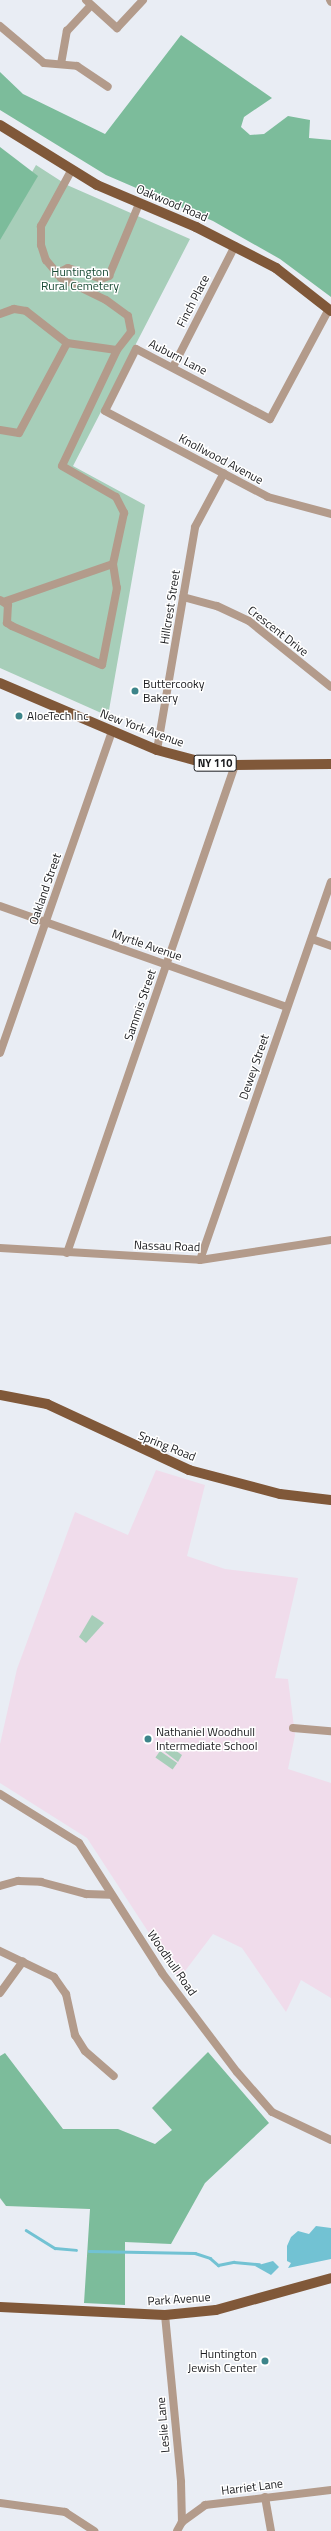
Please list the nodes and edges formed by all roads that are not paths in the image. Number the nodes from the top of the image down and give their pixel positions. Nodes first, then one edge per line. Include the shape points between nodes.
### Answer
1 (142, 0) edge
2 (88, 2) edge
3 (0, 26) edge
4 (61, 64) junction
5 (108, 87) dead end
6 (0, 125) edge
7 (71, 171) junction
8 (139, 204) junction
9 (235, 246) junction
10 (56, 274) junction
11 (330, 310) edge
12 (0, 314) edge
13 (67, 343) junction
14 (117, 350) junction
15 (173, 367) junction
16 (105, 411) joint
17 (0, 430) edge
18 (224, 473) junction
19 (331, 514) edge
20 (113, 564) junction
21 (183, 597) junction
22 (3, 600) edge
23 (0, 684) edge
24 (331, 687) edge
25 (112, 732) junction
26 (157, 750) junction
27 (331, 764) edge
28 (235, 765) junction
29 (331, 882) edge
30 (0, 906) edge
31 (46, 922) junction
32 (312, 939) junction
33 (331, 946) edge
34 (166, 965) junction
35 (287, 1007) junction
36 (0, 1053) edge
37 (331, 1240) edge
38 (0, 1248) edge
39 (67, 1253) junction
40 (200, 1260) junction
41 (0, 1395) edge
42 (331, 1500) edge
43 (293, 1728) dead end
44 (331, 1731) edge
45 (0, 1794) edge
46 (0, 1886) edge
47 (110, 1895) junction
48 (0, 1951) edge
49 (23, 1961) junction
50 (0, 1993) edge
51 (114, 2076) dead end
52 (331, 2140) edge
53 (331, 2278) edge
54 (0, 2307) edge
55 (165, 2315) junction
56 (331, 2490) edge
57 (265, 2497) junction
58 (0, 2502) edge
59 (182, 2522) junction
60 (94, 2531) edge
61 (177, 2531) edge
62 (271, 2531) edge

1 - 2 street via 116,28
2 - 4 street via 67,30
3 - 4 street via 44,63
4 - 5 street via 77,66
6 - 7 main road, Oakwood Road
7 - 8 main road, Oakwood Road
7 - 10 street via 41,226 43,252
8 - 9 main road, Oakwood Road
8 - 10 street via 109,276 101,279 68,268
9 - 11 main road, Oakwood Road via 276,268
9 - 15 street, Finch Place
10 - 14 street via 128,316 131,332
11 - 15 street, Auburn Lane via 270,419
12 - 13 street via 14,309 26,311
13 - 14 street
13 - 17 street via 17,437
14 - 20 street via 61,468 110,492 123,507
15 - 16 street, Auburn Lane via 136,349
16 - 18 street, Knollwood Avenue
18 - 19 street, Knollwood Avenue via 268,497
18 - 21 street, Hillcrest Street via 195,527
20 - 22 street
20 - 22 street via 117,588 102,665 7,623
21 - 24 street, Crescent Drive via 217,606 249,621
21 - 26 street, Hillcrest Street
23 - 25 main road, New York Avenue / NY 110
25 - 26 main road, New York Avenue / NY 110
25 - 31 street, Oakland Street
26 - 28 main road, New York Avenue / NY 110
27 - 28 main road, New York Avenue / NY 110
28 - 34 street, Sammis Street
29 - 32 street, Dewey Street
30 - 31 street, Myrtle Avenue
31 - 34 street, Myrtle Avenue
31 - 36 street, Oakland Street
32 - 33 street
32 - 35 street, Dewey Street
34 - 35 street, Myrtle Avenue
34 - 39 street, Sammis Street
35 - 40 street, Dewey Street
37 - 40 street, Nassau Road
38 - 39 street, Nassau Road
39 - 40 street, Nassau Road
41 - 42 main road, Spring Road via 48,1404 189,1470 280,1494
43 - 44 street
45 - 47 street, Woodhull Road via 79,1843
46 - 47 street via 18,1881 41,1882 86,1894
47 - 52 street, Woodhull Road via 180,1998 272,2112
48 - 49 street
49 - 50 street
49 - 51 street via 54,1977 66,1994 75,2035 85,2051
53 - 55 main road, Park Avenue via 216,2310
54 - 55 main road, Park Avenue
55 - 59 street, Leslie Lane
56 - 57 street, Harriet Lane
57 - 59 street, Harriet Lane via 205,2505
57 - 62 street
58 - 60 street via 65,2512
59 - 61 street

